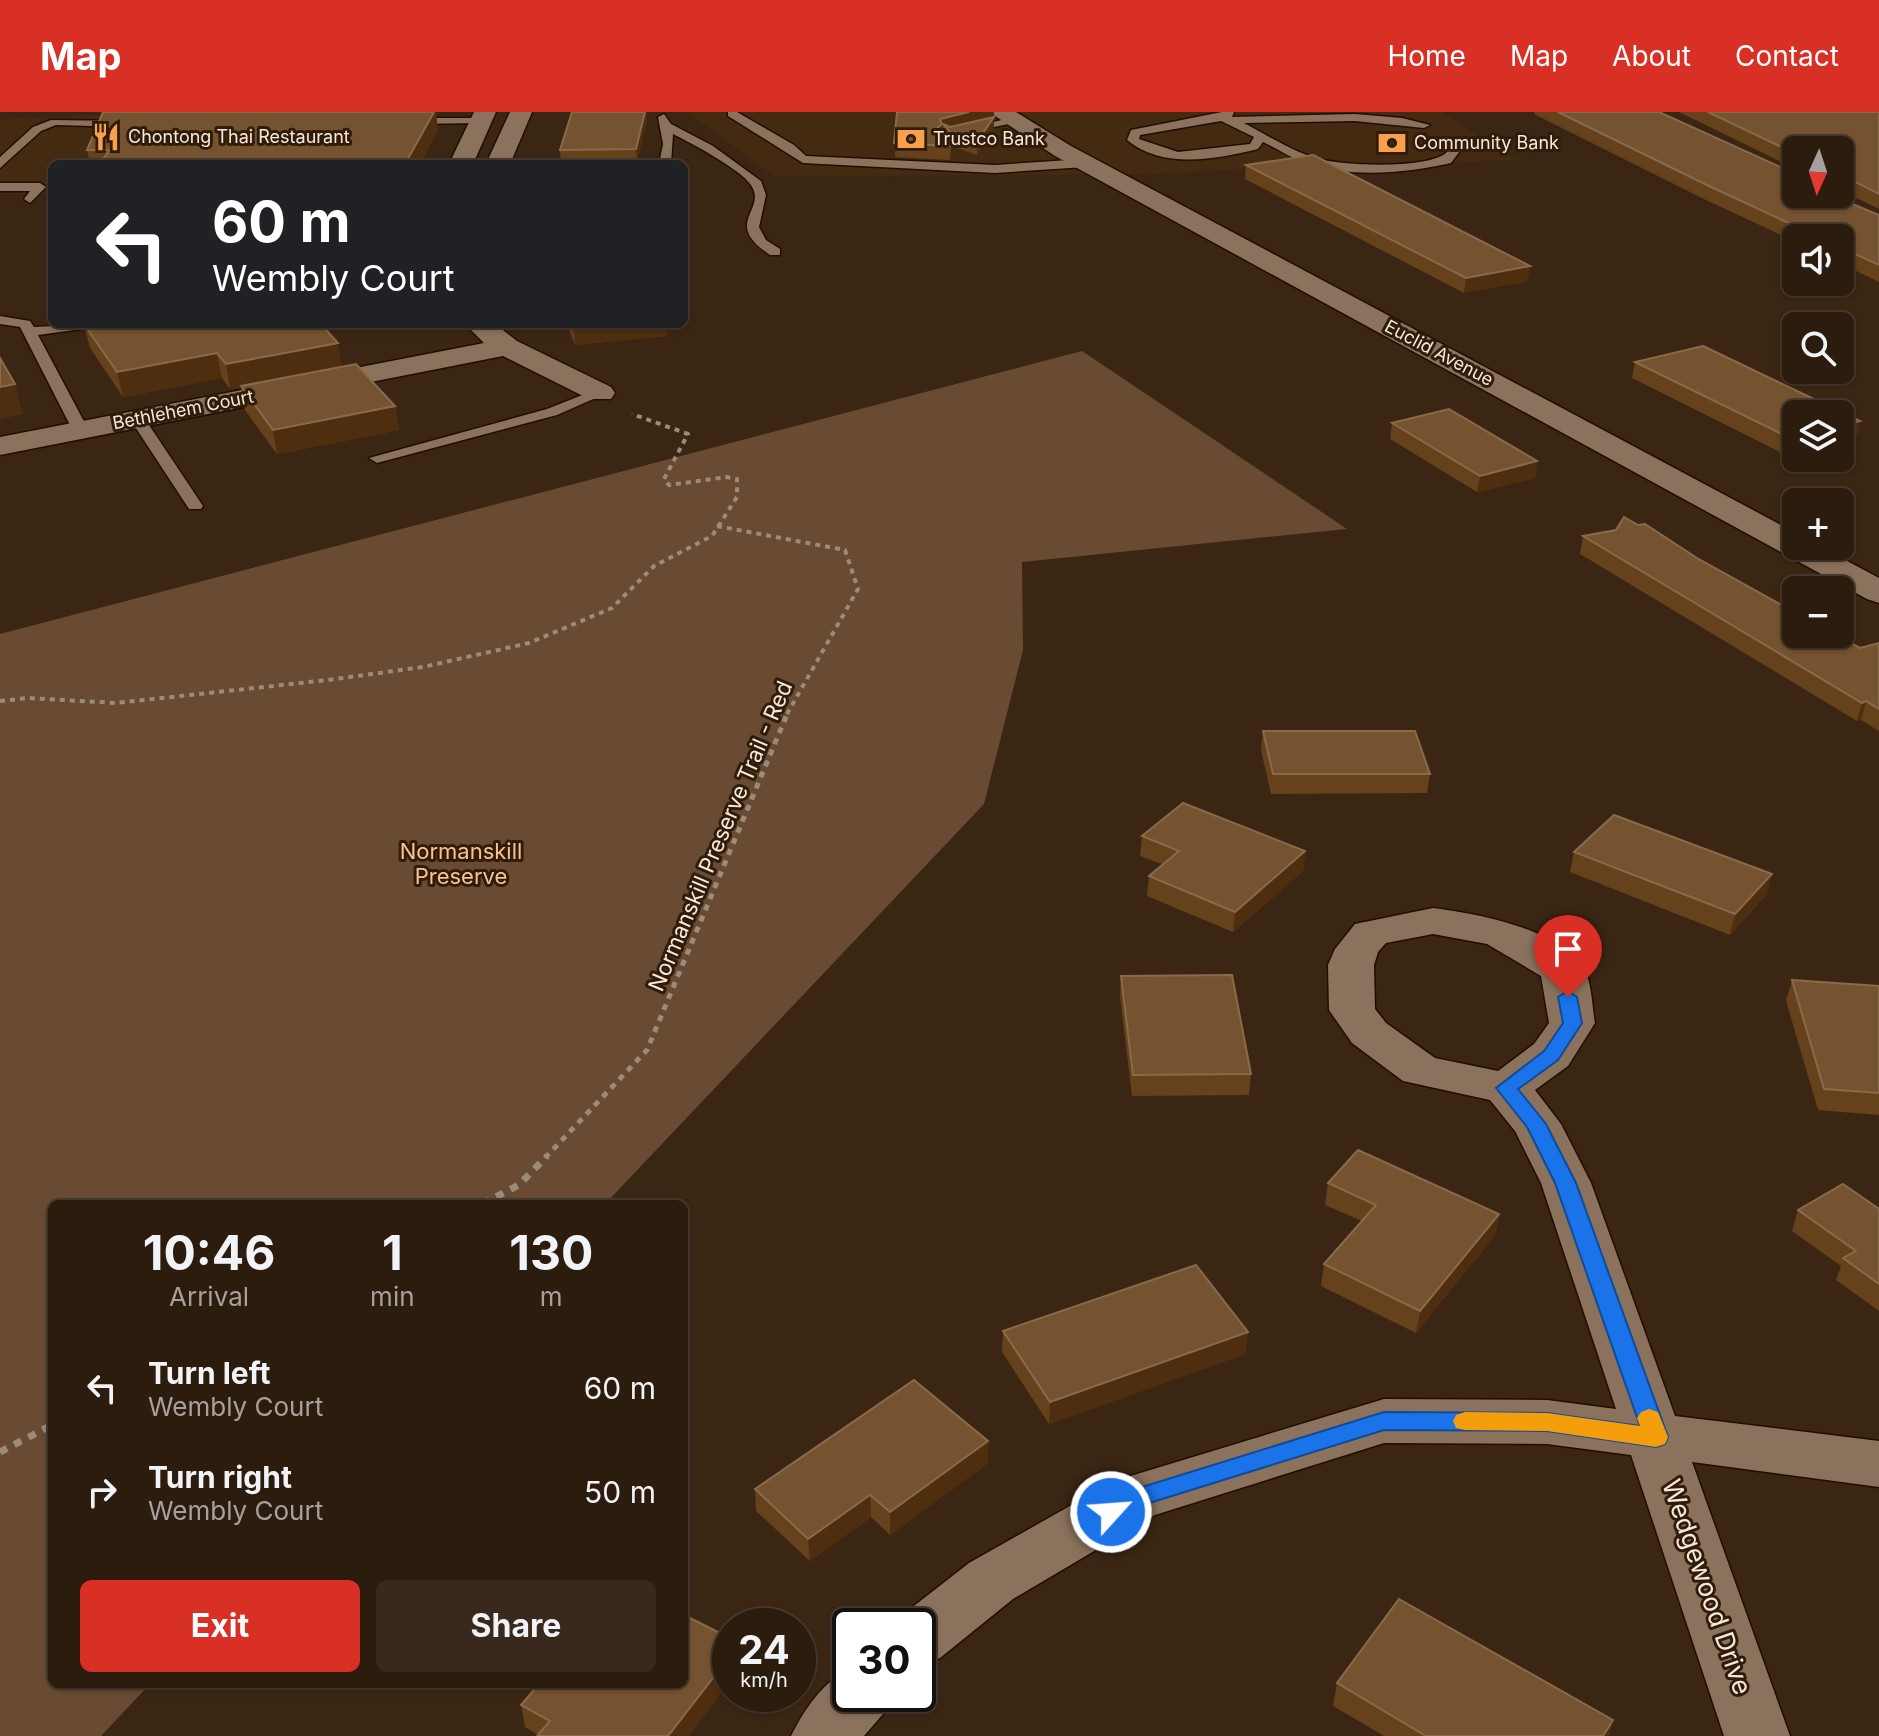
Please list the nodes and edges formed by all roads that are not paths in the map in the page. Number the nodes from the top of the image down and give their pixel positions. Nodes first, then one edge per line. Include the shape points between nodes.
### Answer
1 (521, 112) edge
2 (732, 114) dead end
3 (484, 116) edge
4 (1007, 116) edge
5 (1226, 116) edge
6 (58, 117) edge
7 (664, 118) edge
8 (390, 122) edge
9 (132, 124) edge
10 (1424, 125) dead end
11 (949, 134) edge
12 (1261, 136) junction
13 (1447, 143) dead end
14 (944, 151) edge
15 (1076, 158) junction
16 (463, 160) edge
17 (500, 160) edge
18 (666, 160) edge
19 (0, 164) edge
20 (0, 187) edge
21 (48, 199) edge
22 (775, 252) dead end
23 (0, 320) edge
24 (59, 328) edge
25 (485, 328) edge
26 (29, 332) junction
27 (507, 347) junction
28 (600, 393) joint
29 (138, 419) junction
30 (80, 429) junction
31 (0, 446) edge
32 (377, 458) dead end
33 (195, 506) dead end
34 (1879, 592) edge
35 (1506, 1088) junction
36 (1656, 1437) junction
37 (1879, 1464) edge
38 (936, 1625) edge
39 (845, 1712) edge
40 (824, 1736) edge
41 (1757, 1736) edge

1 - 17 street
2 - 15 lane via 803,159 995,169
3 - 8 lane
3 - 16 street
4 - 11 lane
4 - 15 street, Euclid Avenue
5 - 10 lane via 1386,117
5 - 12 lane
5 - 12 lane via 1135,132 1133,140 1156,153 1184,158 1254,147
6 - 9 lane
6 - 19 lane
7 - 18 lane
7 - 22 lane via 757,184 751,230 756,241
12 - 13 lane via 1311,161 1384,168 1447,160 1454,151
14 - 15 lane via 993,160
15 - 34 street, Euclid Avenue
20 - 21 lane via 40,187 30,199
23 - 26 lane via 25,324
24 - 26 lane
25 - 27 street
26 - 30 lane
27 - 28 street
27 - 29 street, Bethlehem Court
28 - 32 lane via 552,412
29 - 30 street, Bethlehem Court
29 - 33 lane
30 - 31 street, Bethlehem Court
35 - 35 street via 1551,1055 1572,1023 1563,971 1528,944 1494,929 1433,921 1371,933 1351,965 1352,1010 1369,1033 1420,1070
35 - 36 street, Wedgewood Drive via 1536,1124 1566,1183
36 - 37 street
36 - 38 street via 1547,1422 1384,1421 1135,1498 991,1581
36 - 41 street, Wedgewood Drive
39 - 40 street

